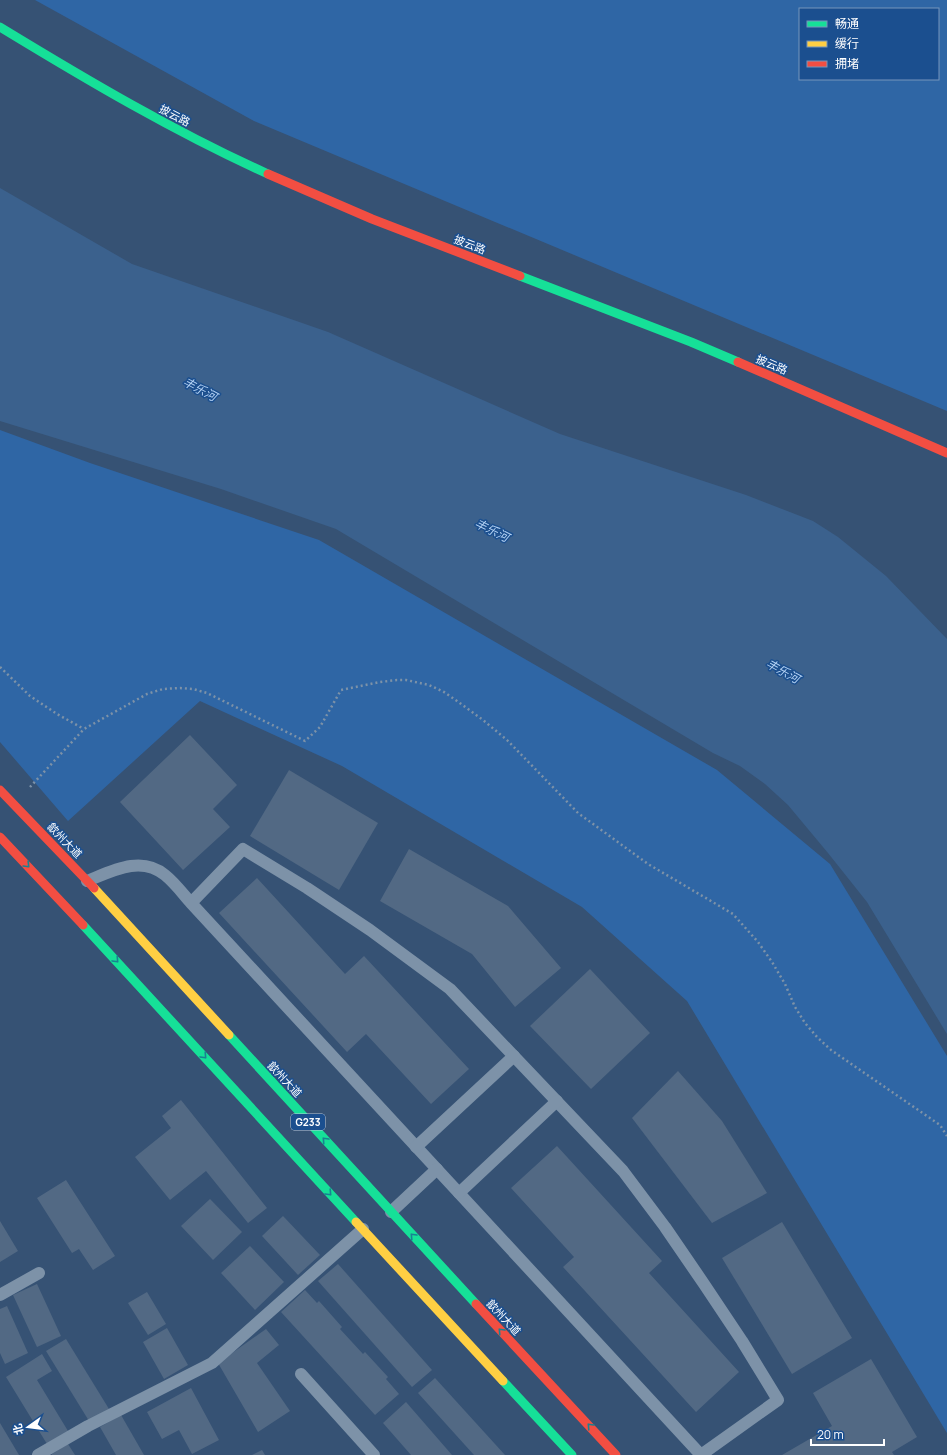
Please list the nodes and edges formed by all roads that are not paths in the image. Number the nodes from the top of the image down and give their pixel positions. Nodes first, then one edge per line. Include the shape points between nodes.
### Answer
1 (0, 27) edge
2 (947, 453) edge
3 (0, 790) edge
4 (0, 837) edge
5 (87, 881) junction
6 (191, 903) junction
7 (514, 1056) junction
8 (557, 1101) junction
9 (416, 1147) junction
10 (437, 1169) junction
11 (459, 1193) junction
12 (390, 1212) junction
13 (362, 1229) junction
14 (39, 1273) dead end
15 (0, 1295) edge
16 (301, 1374) dead end
17 (569, 1454) edge
18 (38, 1455) edge
19 (374, 1455) edge
20 (616, 1455) edge

1 - 2 main road, 披云路 via 164,123 302,190 691,342
3 - 5 main road, 歙州大道 / G233
4 -> 13 main road, G233
5 - 6 lane via 124,867 144,865 166,875
12 -> 5 main road, 歙州大道 / G233
6 - 7 lane via 243,849 370,930 444,985
6 - 9 lane
7 - 8 lane
7 - 9 lane
8 - 11 lane
8 - 11 lane via 623,1171 665,1227 742,1341 778,1400 701,1455
9 - 10 lane
10 - 11 lane
10 - 12 lane
20 -> 12 main road, 歙州大道 / G233
13 - 17 main road, G233
13 - 18 lane via 212,1362 88,1426
14 - 15 lane
16 - 19 lane

